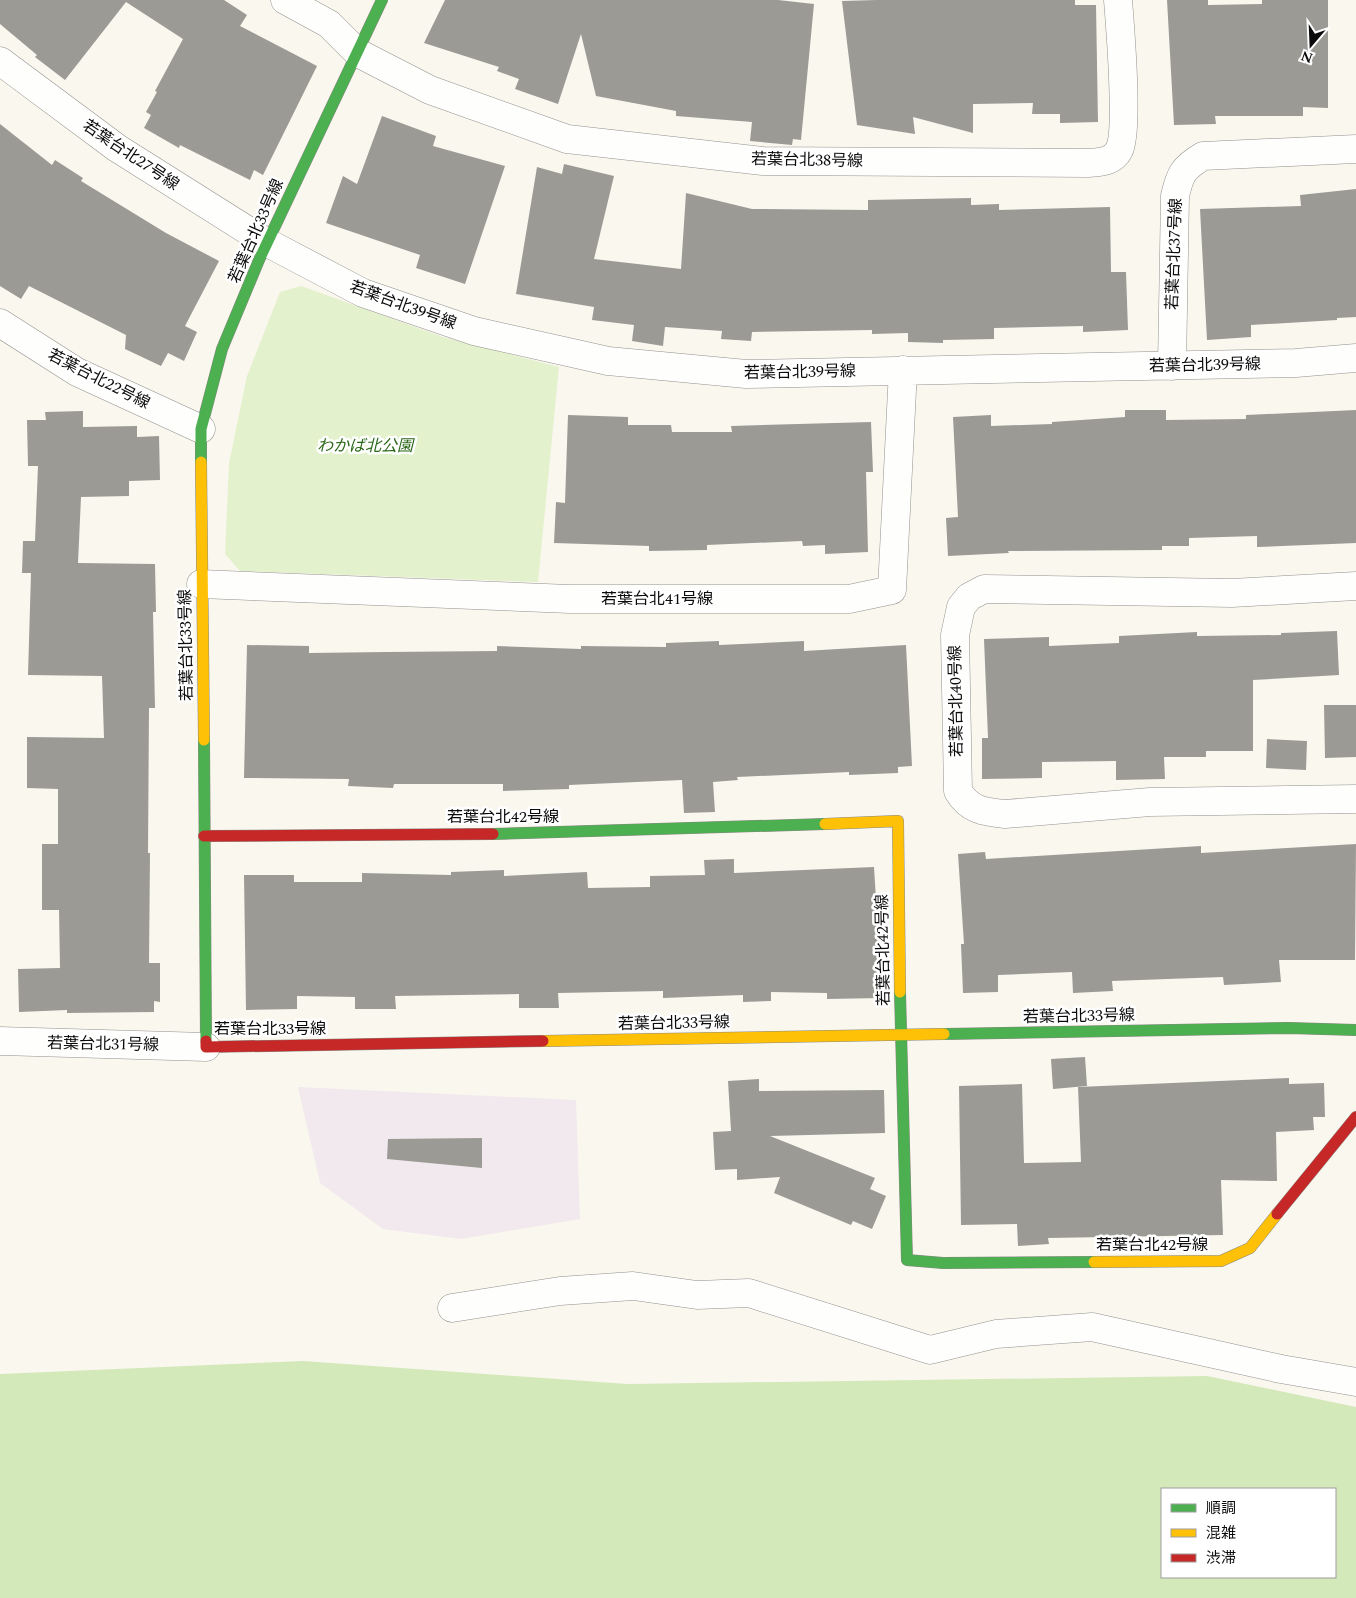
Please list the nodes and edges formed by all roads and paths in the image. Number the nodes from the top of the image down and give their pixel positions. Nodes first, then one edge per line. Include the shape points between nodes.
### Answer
1 (285, 0) edge
2 (382, 0) edge
3 (1118, 0) edge
4 (358, 53) junction
5 (0, 61) edge
6 (1356, 150) edge
7 (266, 242) junction
8 (3, 334) edge
9 (1356, 358) edge
10 (1172, 366) junction
11 (903, 370) junction
12 (201, 430) junction
13 (201, 584) junction
14 (1356, 586) edge
15 (1356, 798) edge
16 (204, 836) junction
17 (1356, 1030) edge
18 (900, 1035) junction
19 (0, 1041) edge
20 (206, 1047) junction
21 (1356, 1117) edge
22 (452, 1308) dead end
23 (1356, 1382) edge

1 - 4 street via 329,24
2 - 4 street, 若葉台北33号線
3 - 4 street, 若葉台北38号線 via 1122,48 1122,135 1119,150 1104,162 763,161 567,139 430,90
4 - 7 street, 若葉台北33号線
5 - 7 street, 若葉台北27号線 via 117,148
6 - 10 street, 若葉台北37号線 via 1203,156 1182,172 1175,196
7 - 11 street, 若葉台北39号線 via 362,293 474,331 608,362 746,374
7 - 12 street, 若葉台北33号線 via 222,350
8 - 12 street, 若葉台北22号線
9 - 10 street, 若葉台北39号線
10 - 11 street, 若葉台北39号線
11 - 13 street, 若葉台北41号線 via 892,590 849,599 570,599
12 - 13 street, 若葉台北33号線
13 - 16 street, 若葉台北33号線
14 - 15 street, 若葉台北40号線 via 1232,592 984,589 969,597 961,607 954,634 958,791 969,806 983,812 1004,814 1150,802
16 - 18 street, 若葉台北42号線 via 548,834 898,821
16 - 20 street, 若葉台北33号線
17 - 18 street, 若葉台北33号線 via 1289,1028
18 - 20 street, 若葉台北33号線
18 - 21 street, 若葉台北42号線 via 907,1260 943,1263 1220,1261 1250,1248
19 - 20 street, 若葉台北31号線
22 - 23 street via 560,1291 633,1286 698,1295 748,1293 930,1350 996,1334 1092,1327 1281,1369

